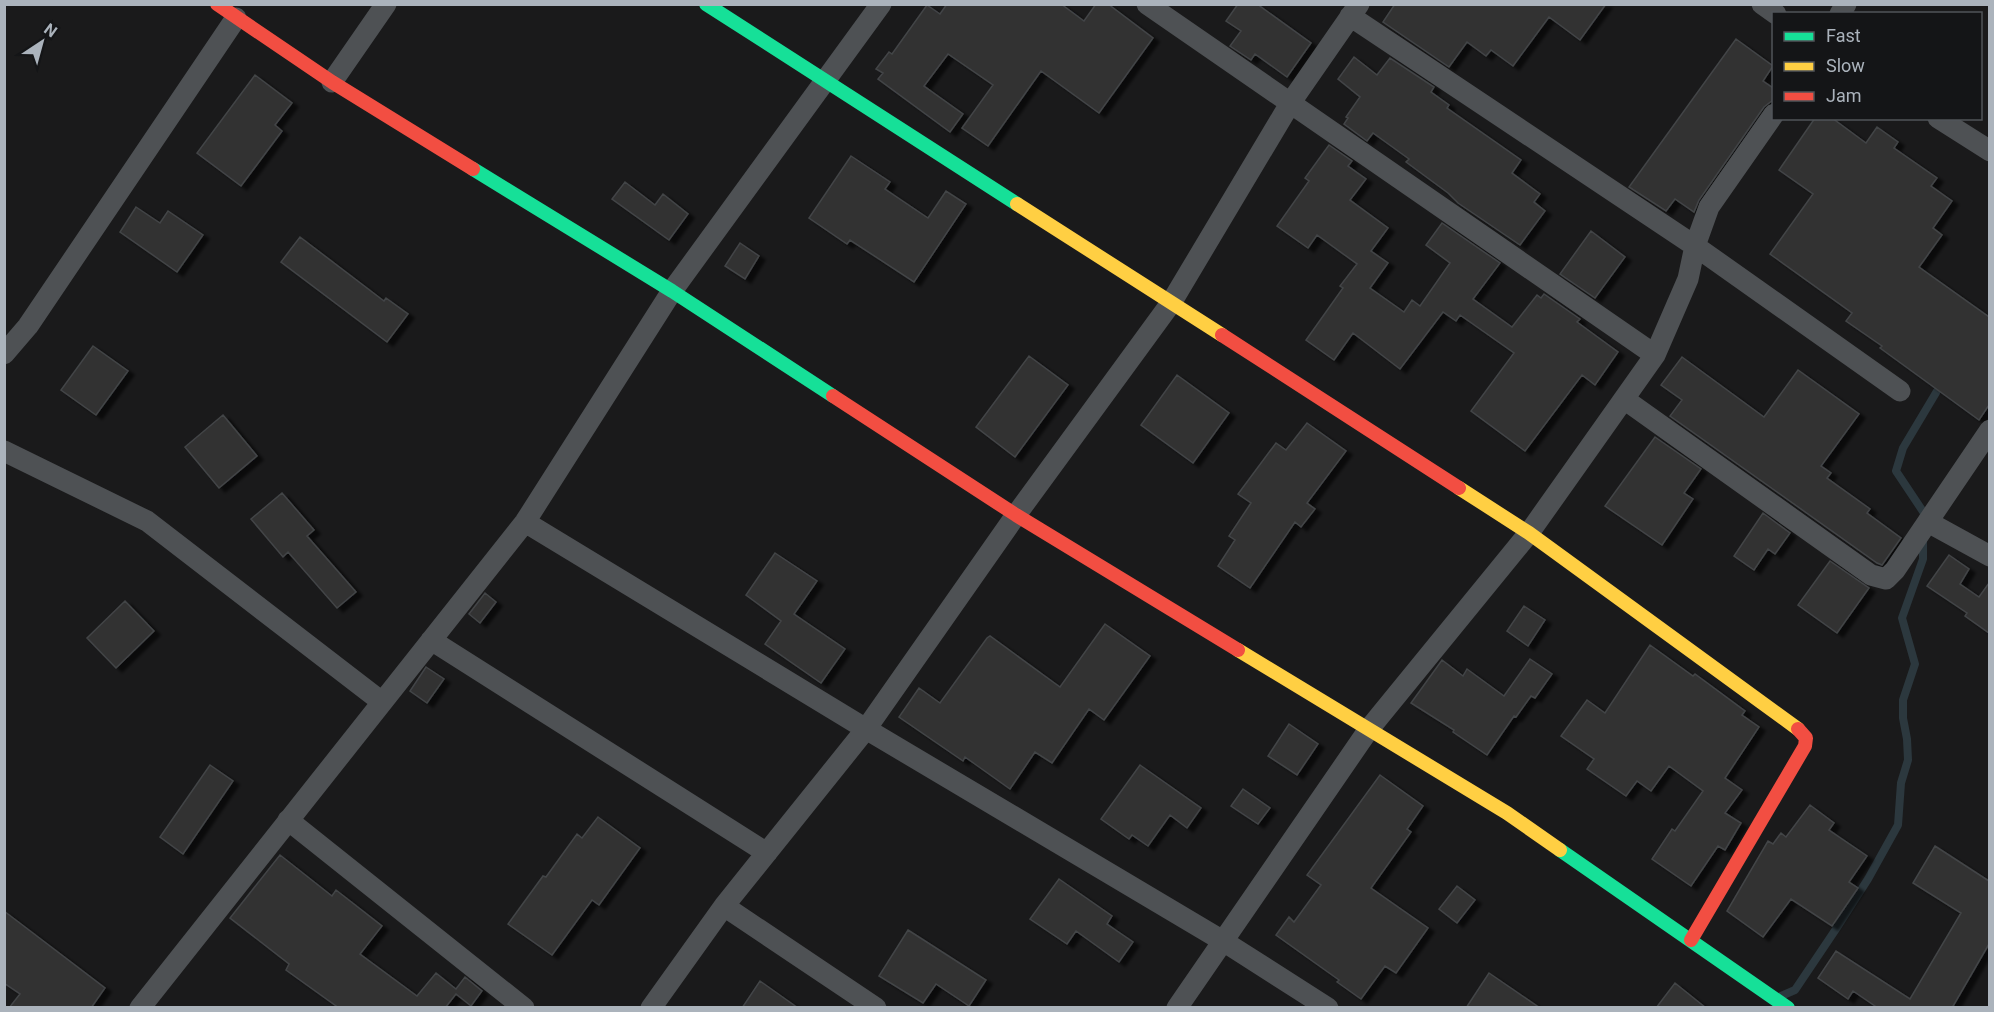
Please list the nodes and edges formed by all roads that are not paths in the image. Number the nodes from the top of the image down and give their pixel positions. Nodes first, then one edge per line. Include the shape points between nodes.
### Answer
1 (217, 4) edge
2 (386, 4) edge
3 (706, 4) edge
4 (881, 4) edge
5 (1147, 4) edge
6 (1354, 10) edge
7 (236, 18) junction
8 (824, 81) junction
9 (332, 82) junction
10 (1291, 102) junction
11 (1772, 115) edge
12 (1941, 120) edge
13 (1989, 151) edge
14 (1695, 246) junction
15 (672, 291) junction
16 (1171, 303) junction
17 (4, 354) edge
18 (1656, 354) junction
19 (1899, 391) dead end
20 (1624, 399) junction
21 (1989, 430) edge
22 (4, 451) edge
23 (1016, 515) junction
24 (525, 522) junction
25 (1928, 522) junction
26 (1530, 533) junction
27 (1989, 556) edge
28 (431, 640) junction
29 (382, 702) junction
30 (866, 729) junction
31 (1369, 729) junction
32 (288, 820) junction
33 (767, 853) junction
34 (724, 906) junction
35 (1691, 940) junction
36 (1223, 941) junction
37 (141, 1007) edge
38 (524, 1008) edge
39 (651, 1008) edge
40 (876, 1008) edge
41 (1178, 1008) edge
42 (1328, 1008) edge
43 (1788, 1008) edge

1 - 7 main road
2 - 9 street
3 - 8 main road
4 - 8 street
5 - 10 street
6 - 10 street
6 - 14 street
7 - 9 main road
7 - 17 street via 28,326
8 - 15 street
8 - 16 main road
9 - 15 main road
10 - 16 street
10 - 18 street
11 - 14 street via 1709,207
12 - 13 street
14 - 18 street via 1688,279
14 - 19 street
15 - 23 main road
15 - 24 street
16 - 23 street
16 - 26 main road
18 - 20 street
20 - 25 street via 1871,575 1886,579
20 - 26 street
21 - 25 street
22 - 29 street via 147,521
23 - 30 street
23 - 31 main road
24 - 28 street
24 - 30 street
25 - 27 street
26 - 31 street
26 - 35 main road via 1806,738 1805,746
28 - 29 street
28 - 33 street
29 - 32 street
30 - 33 street
30 - 36 street
31 - 35 main road via 1507,813
31 - 36 street
32 - 37 street
32 - 38 street
33 - 34 street
34 - 39 street
34 - 40 street
35 - 43 main road
36 - 41 street
36 - 42 street

